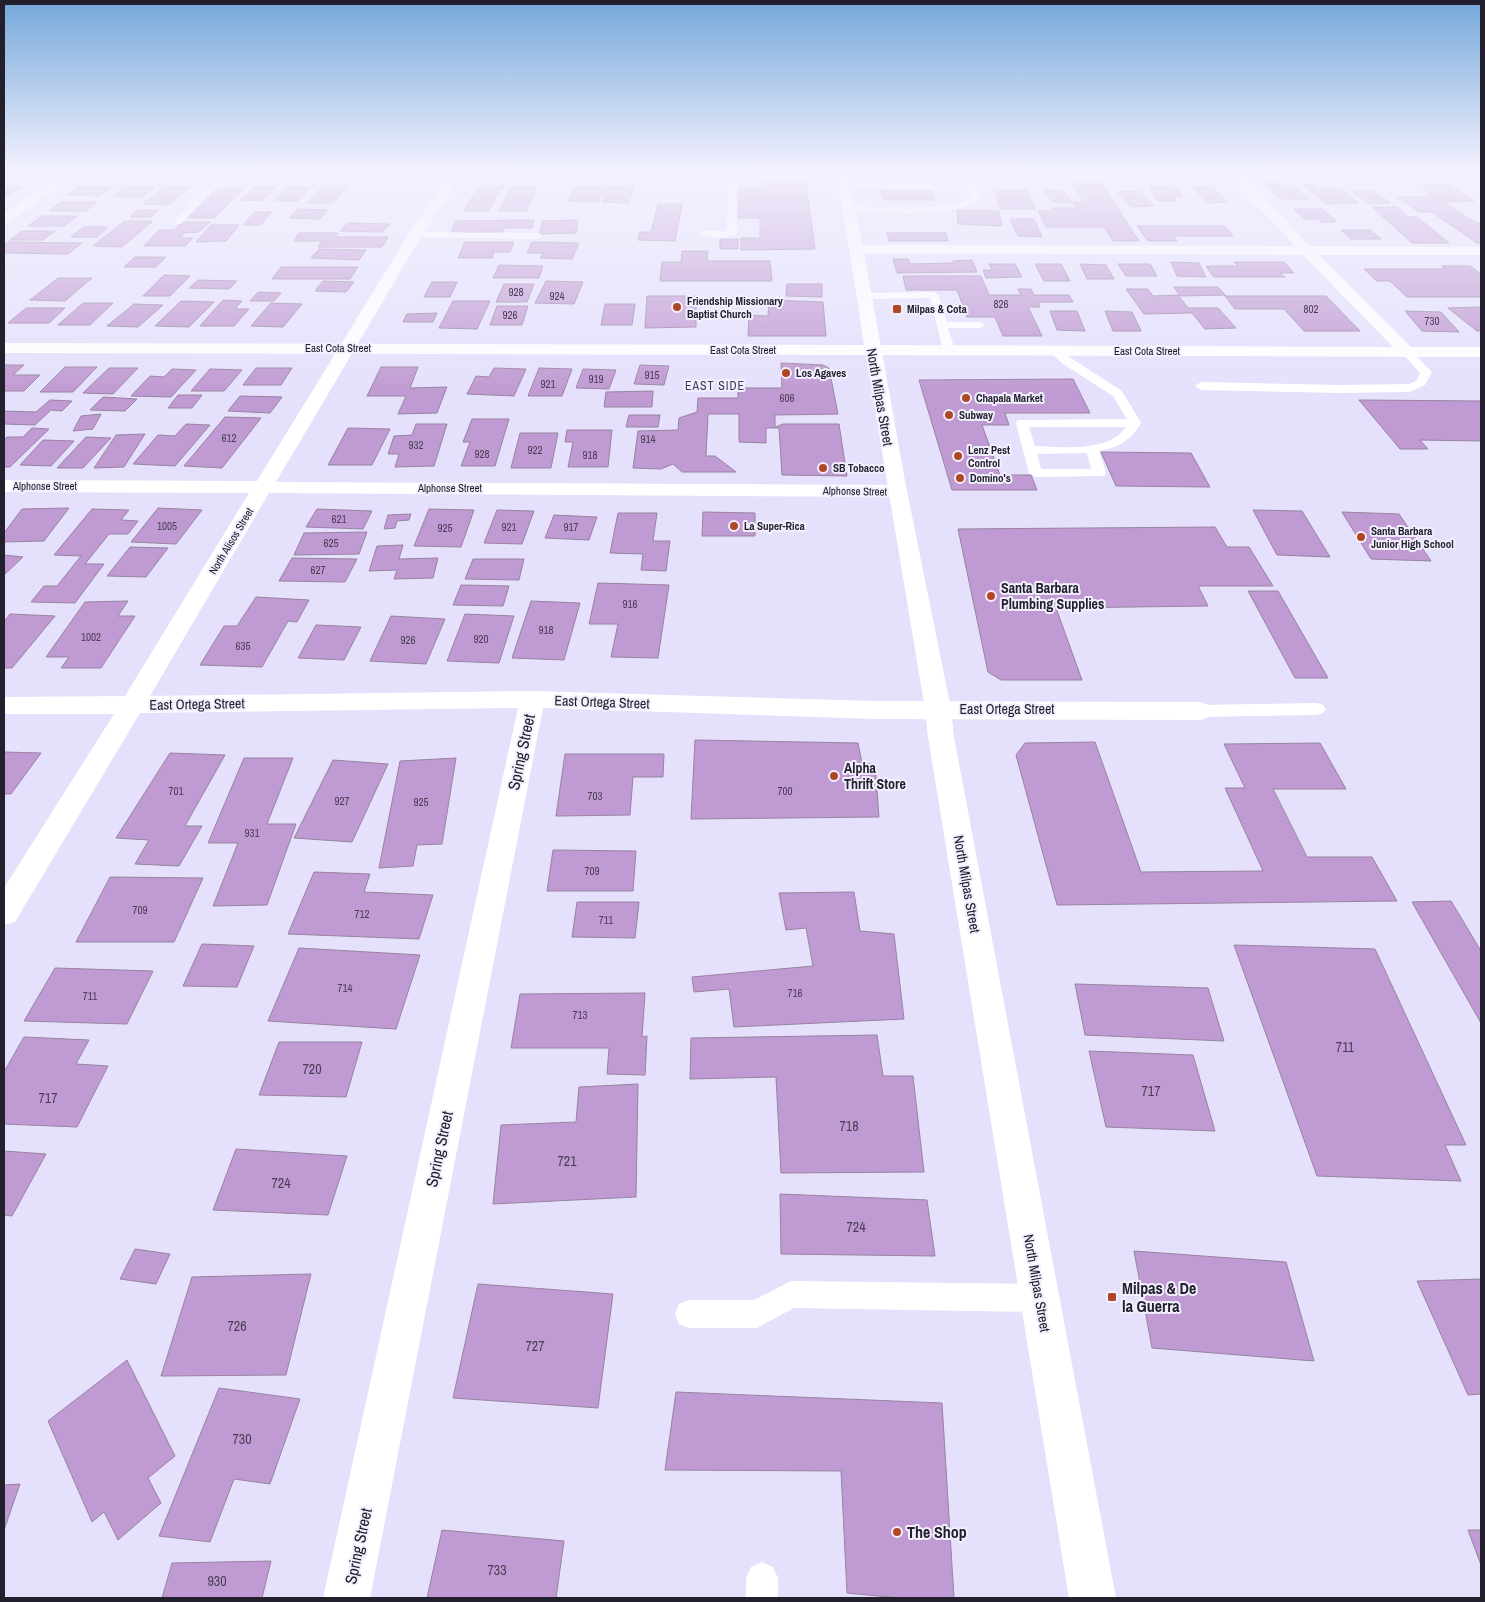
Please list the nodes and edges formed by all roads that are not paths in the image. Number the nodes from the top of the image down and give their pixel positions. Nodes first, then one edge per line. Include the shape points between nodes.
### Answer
1 (409, 245) edge
2 (856, 245) edge
3 (1301, 245) edge
4 (857, 249) junction
5 (1307, 251) junction
6 (1481, 251) edge
7 (863, 296) junction
8 (943, 325) junction
9 (980, 325) dead end
10 (4, 348) edge
11 (347, 348) junction
12 (872, 350) junction
13 (949, 350) junction
14 (1054, 350) junction
15 (1407, 352) junction
16 (1481, 352) edge
17 (1201, 386) dead end
18 (1134, 423) junction
19 (1031, 450) junction
20 (1092, 450) junction
21 (4, 486) edge
22 (263, 488) junction
23 (897, 491) junction
24 (532, 700) junction
25 (4, 705) edge
26 (132, 705) junction
27 (938, 709) junction
28 (1317, 709) dead end
29 (1200, 711) joint
30 (4, 913) edge
31 (1040, 1298) junction
32 (689, 1314) dead end
33 (347, 1598) edge
34 (1093, 1598) edge

1 - 11 street, North Alisos Street
2 - 4 street, North Milpas Street
3 - 5 street
4 - 5 street
4 - 7 street, North Milpas Street
5 - 6 street
5 - 15 street
7 - 8 lane via 934,295
7 - 12 street, North Milpas Street
8 - 9 lane
8 - 13 lane
10 - 11 street, East Cota Street
11 - 12 street, East Cota Street
11 - 22 street, North Alisos Street
12 - 13 street, East Cota Street
12 - 23 street, North Milpas Street
13 - 14 street, East Cota Street
14 - 15 street, East Cota Street
14 - 18 lane via 1067,362 1118,394
15 - 16 street, East Cota Street
15 - 17 lane via 1426,372 1424,380 1410,388
18 - 19 lane via 1022,423
18 - 20 lane via 1124,437
19 - 20 lane
19 - 20 lane via 1036,473 1099,473
21 - 22 street, Alphonse Street
22 - 23 street, Alphonse Street
22 - 26 street, North Alisos Street
23 - 27 street, North Milpas Street
24 - 26 street, East Ortega Street
24 - 27 street, East Ortega Street
24 - 33 street, Spring Street
25 - 26 street, East Ortega Street
26 - 30 street, North Alisos Street
27 - 29 street, East Ortega Street
27 - 31 street, North Milpas Street
28 - 29 lane
31 - 32 lane via 791,1294 758,1314
31 - 34 street, North Milpas Street

